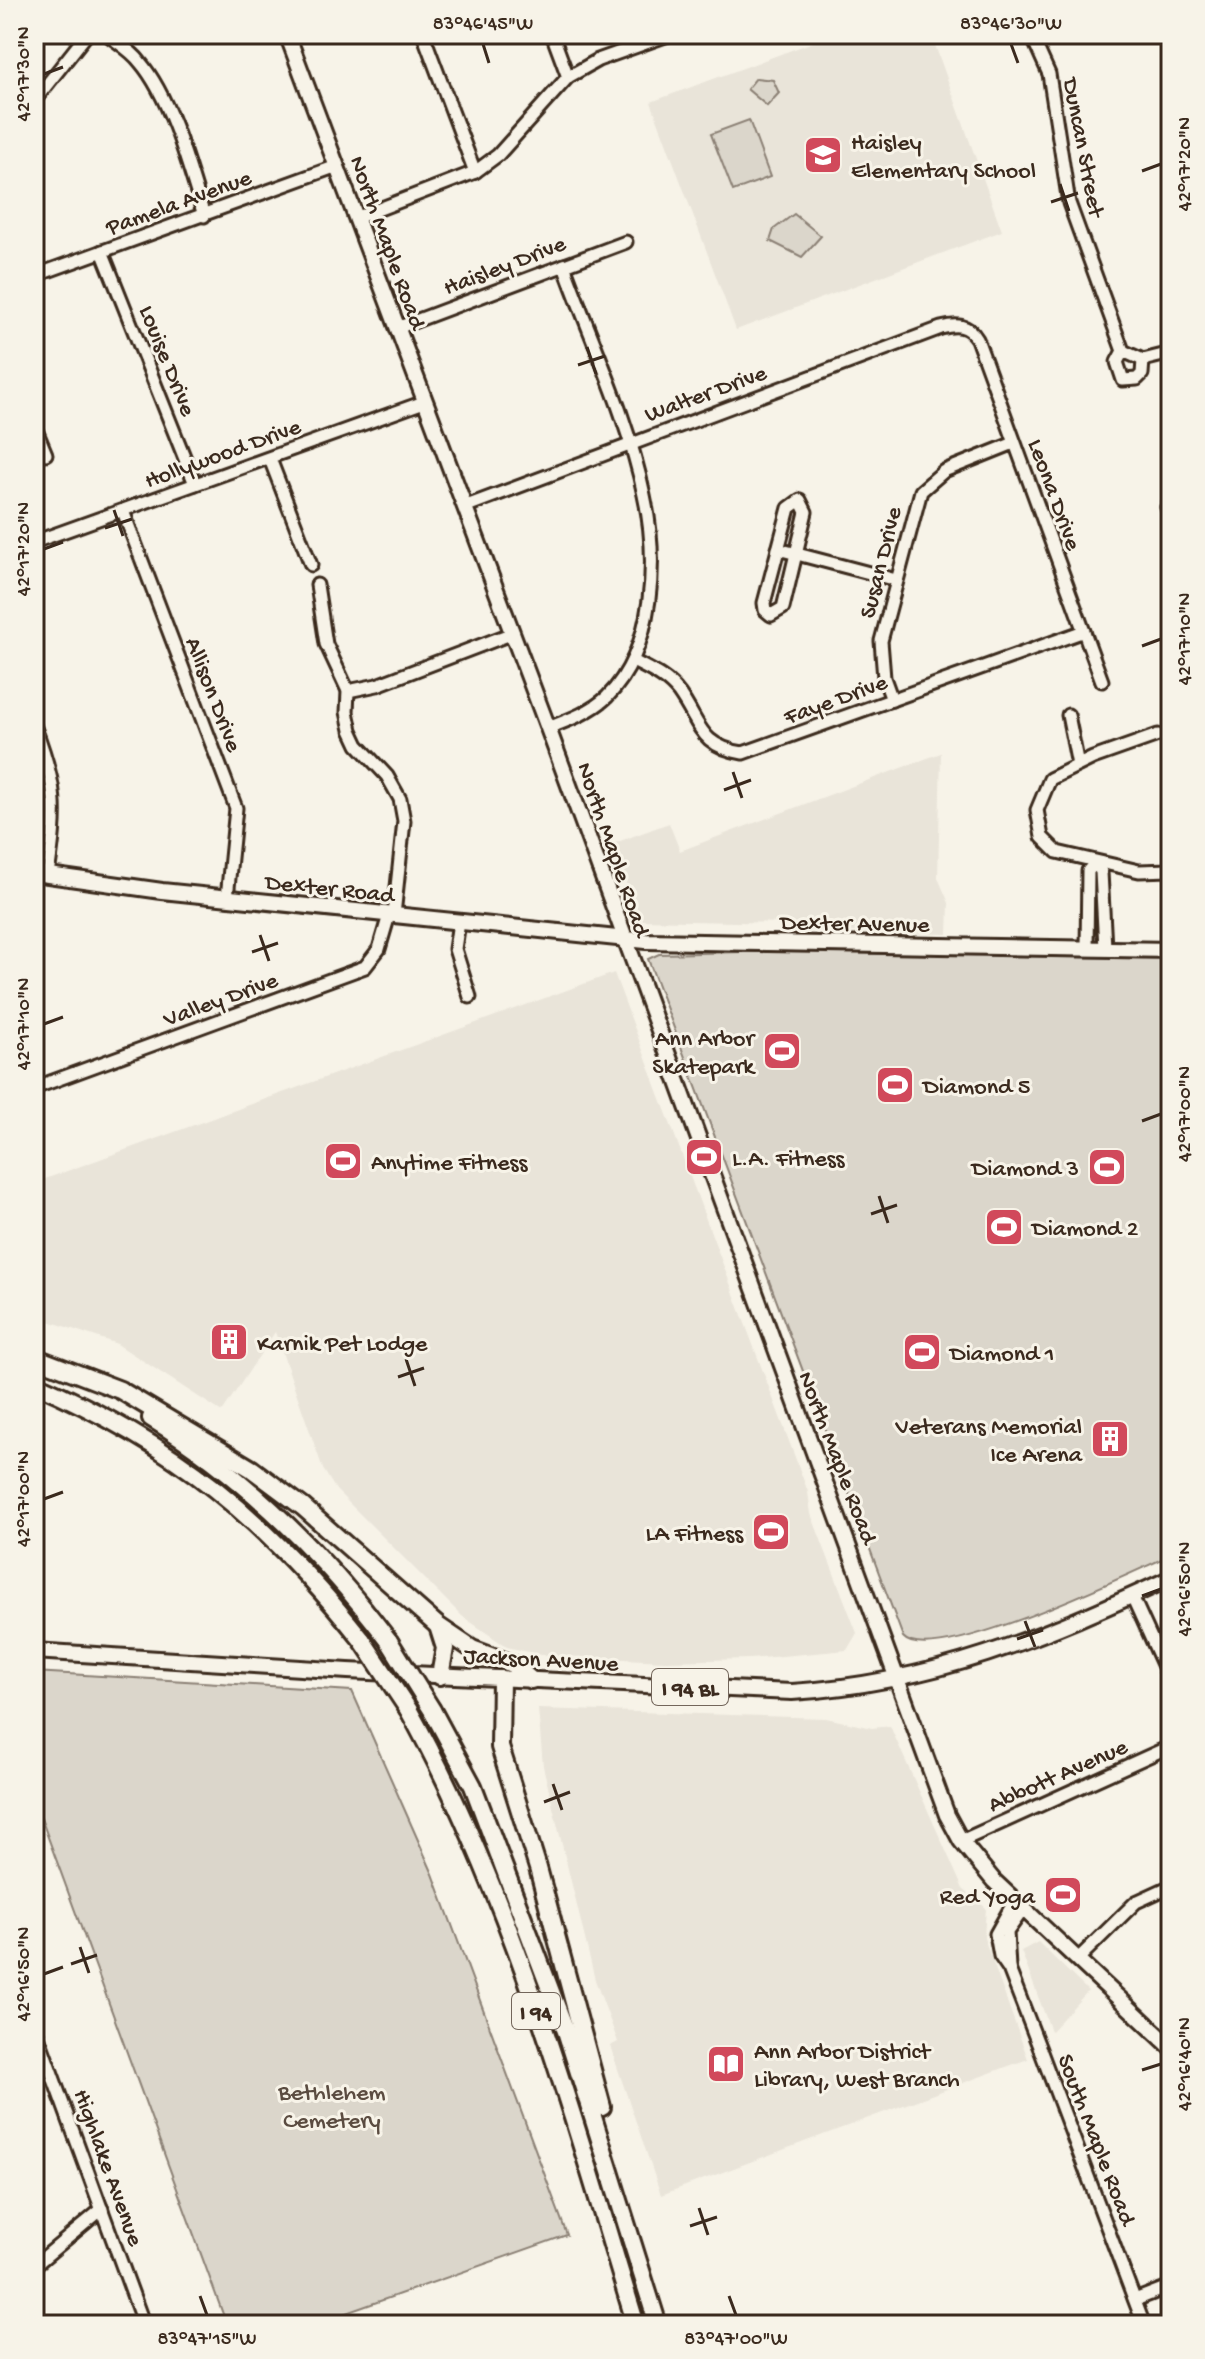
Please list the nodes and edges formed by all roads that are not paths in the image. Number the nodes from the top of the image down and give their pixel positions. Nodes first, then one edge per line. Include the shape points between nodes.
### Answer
1 (87, 34) edge
2 (107, 34) edge
3 (287, 34) edge
4 (423, 34) edge
5 (552, 34) edge
6 (671, 34) edge
7 (1031, 34) edge
8 (568, 77) junction
9 (34, 101) edge
10 (337, 166) junction
11 (475, 172) junction
12 (204, 216) junction
13 (356, 218) junction
14 (626, 242) dead end
15 (102, 251) junction
16 (564, 265) junction
17 (34, 276) edge
18 (963, 326) joint
19 (397, 328) junction
20 (1171, 353) edge
21 (1127, 354) junction
22 (1143, 360) junction
23 (424, 402) junction
24 (34, 425) edge
25 (629, 443) junction
26 (1014, 443) junction
27 (46, 454) dead end
28 (270, 459) junction
29 (195, 484) junction
30 (464, 507) junction
31 (123, 511) junction
32 (34, 542) edge
33 (778, 549) junction
34 (796, 554) junction
35 (311, 565) dead end
36 (896, 580) junction
37 (317, 585) dead end
38 (1084, 631) junction
39 (513, 633) junction
40 (633, 661) junction
41 (1102, 681) dead end
42 (348, 691) junction
43 (892, 700) junction
44 (1068, 715) dead end
45 (34, 725) edge
46 (548, 728) junction
47 (1158, 735) dead end
48 (1078, 765) junction
49 (1096, 862) junction
50 (1170, 870) edge
51 (41, 873) edge
52 (227, 898) junction
53 (392, 915) junction
54 (459, 922) junction
55 (623, 938) junction
56 (1087, 948) junction
57 (1105, 948) junction
58 (1171, 950) edge
59 (470, 997) dead end
60 (34, 1088) edge
61 (37, 1358) edge
62 (34, 1383) edge
63 (34, 1392) edge
64 (76, 1402) junction
65 (1171, 1578) edge
66 (1132, 1596) junction
67 (438, 1626) junction
68 (34, 1651) edge
69 (440, 1676) junction
70 (501, 1679) junction
71 (531, 1680) junction
72 (897, 1680) junction
73 (1171, 1682) edge
74 (1171, 1746) edge
75 (961, 1841) junction
76 (1171, 1886) edge
77 (1020, 1904) junction
78 (1079, 1958) junction
79 (34, 2025) edge
80 (1171, 2047) edge
81 (614, 2175) junction
82 (102, 2209) junction
83 (34, 2266) edge
84 (1171, 2286) edge
85 (1135, 2300) junction
86 (144, 2325) edge
87 (636, 2325) edge
88 (658, 2325) edge
89 (1144, 2325) edge

1 - 9 street
2 - 12 street via 140,60 150,77
3 - 10 main road, North Maple Road
4 - 11 street
5 - 8 street
6 - 8 street via 598,60
7 - 21 street, Duncan Street via 1049,74 1069,203
8 - 11 street via 498,155
10 - 12 street, Pamela Avenue
10 - 13 main road, North Maple Road
11 - 13 street
12 - 15 street, Pamela Avenue
13 - 19 main road, North Maple Road
14 - 16 street, Haisley Drive
15 - 17 street, Pamela Avenue
15 - 29 street, Louise Drive
16 - 19 street, Haisley Drive
16 - 25 street
18 - 25 street, Walter Drive via 941,328
18 - 26 street, Leona Drive via 977,339
19 - 23 main road, North Maple Road
20 - 22 street
21 - 22 street
21 - 22 street via 1117,362 1123,380 1137,379
23 - 28 street, Hollywood Drive
23 - 30 main road, North Maple Road
24 - 27 street
25 - 30 street, Walter Drive
25 - 40 street via 644,494 649,550 645,616
26 - 36 street, Susan Drive via 930,481 914,508
26 - 38 street, Leona Drive
28 - 29 street, Hollywood Drive
28 - 35 street
29 - 31 street, Hollywood Drive
30 - 39 main road, North Maple Road
31 - 32 street, Hollywood Drive
31 - 52 street, Allison Drive via 236,808
33 - 34 street
33 - 34 street via 789,508 800,500 806,512
33 - 34 street via 764,603 771,615 783,608
34 - 36 street
36 - 43 street, Susan Drive via 881,641
37 - 42 street via 323,635
38 - 41 street, Leona Drive
38 - 43 street, Faye Drive
39 - 42 street
39 - 46 main road, North Maple Road
40 - 43 street, Faye Drive via 678,691 702,735 743,753
40 - 46 street via 605,699
42 - 53 street via 347,712 358,745 400,799 404,821
44 - 48 street
45 - 51 street via 55,791
46 - 55 main road, North Maple Road
47 - 48 street
48 - 49 street via 1050,779 1037,810 1042,837 1057,852
49 - 50 street via 1139,871
49 - 56 street via 1088,871
49 - 57 street
51 - 52 main road, Dexter Road
52 - 53 main road, Dexter Road
53 - 54 main road, Dexter Road
53 - 60 street, Valley Drive via 379,949 365,967
54 - 55 main road, Dexter Road
54 - 59 street via 455,949
55 - 56 main road, Dexter Avenue
55 - 72 main road, North Maple Road
56 - 57 main road, Dexter Avenue
57 - 58 main road, Dexter Avenue
61 - 67 highway via 120,1390 252,1469
61 - 81 highway, I 94, bridge via 152,1419 237,1479 306,1542 389,1641 473,1786
62 - 64 highway, I 94
63 - 64 highway
64 - 87 highway, I 94, bridge via 175,1458 247,1513 323,1590 408,1709 463,1817 524,1978
65 - 66 main road, Jackson Avenue / I 94 BL
66 - 72 main road, Jackson Avenue / I 94 BL via 1020,1644
66 - 73 street
67 - 69 highway via 445,1648
67 - 71 highway via 472,1649 512,1664
68 - 69 main road, Jackson Avenue / I 94 BL
69 - 70 main road, Jackson Avenue / I 94 BL
70 - 71 main road, Jackson Avenue / I 94 BL
70 - 81 highway via 500,1747 595,2081
71 - 72 main road, Jackson Avenue / I 94 BL via 792,1692
72 - 75 main road
74 - 75 street, Abbott Avenue
75 - 77 main road
76 - 78 street via 1136,1902
77 - 78 main road
77 - 85 street, South Maple Road via 1007,1932 1009,1969
78 - 80 main road
79 - 82 street, Highlake Avenue
81 - 88 highway, I 94
82 - 83 street
82 - 86 street, Highlake Avenue
84 - 85 street
85 - 89 street, South Maple Road

